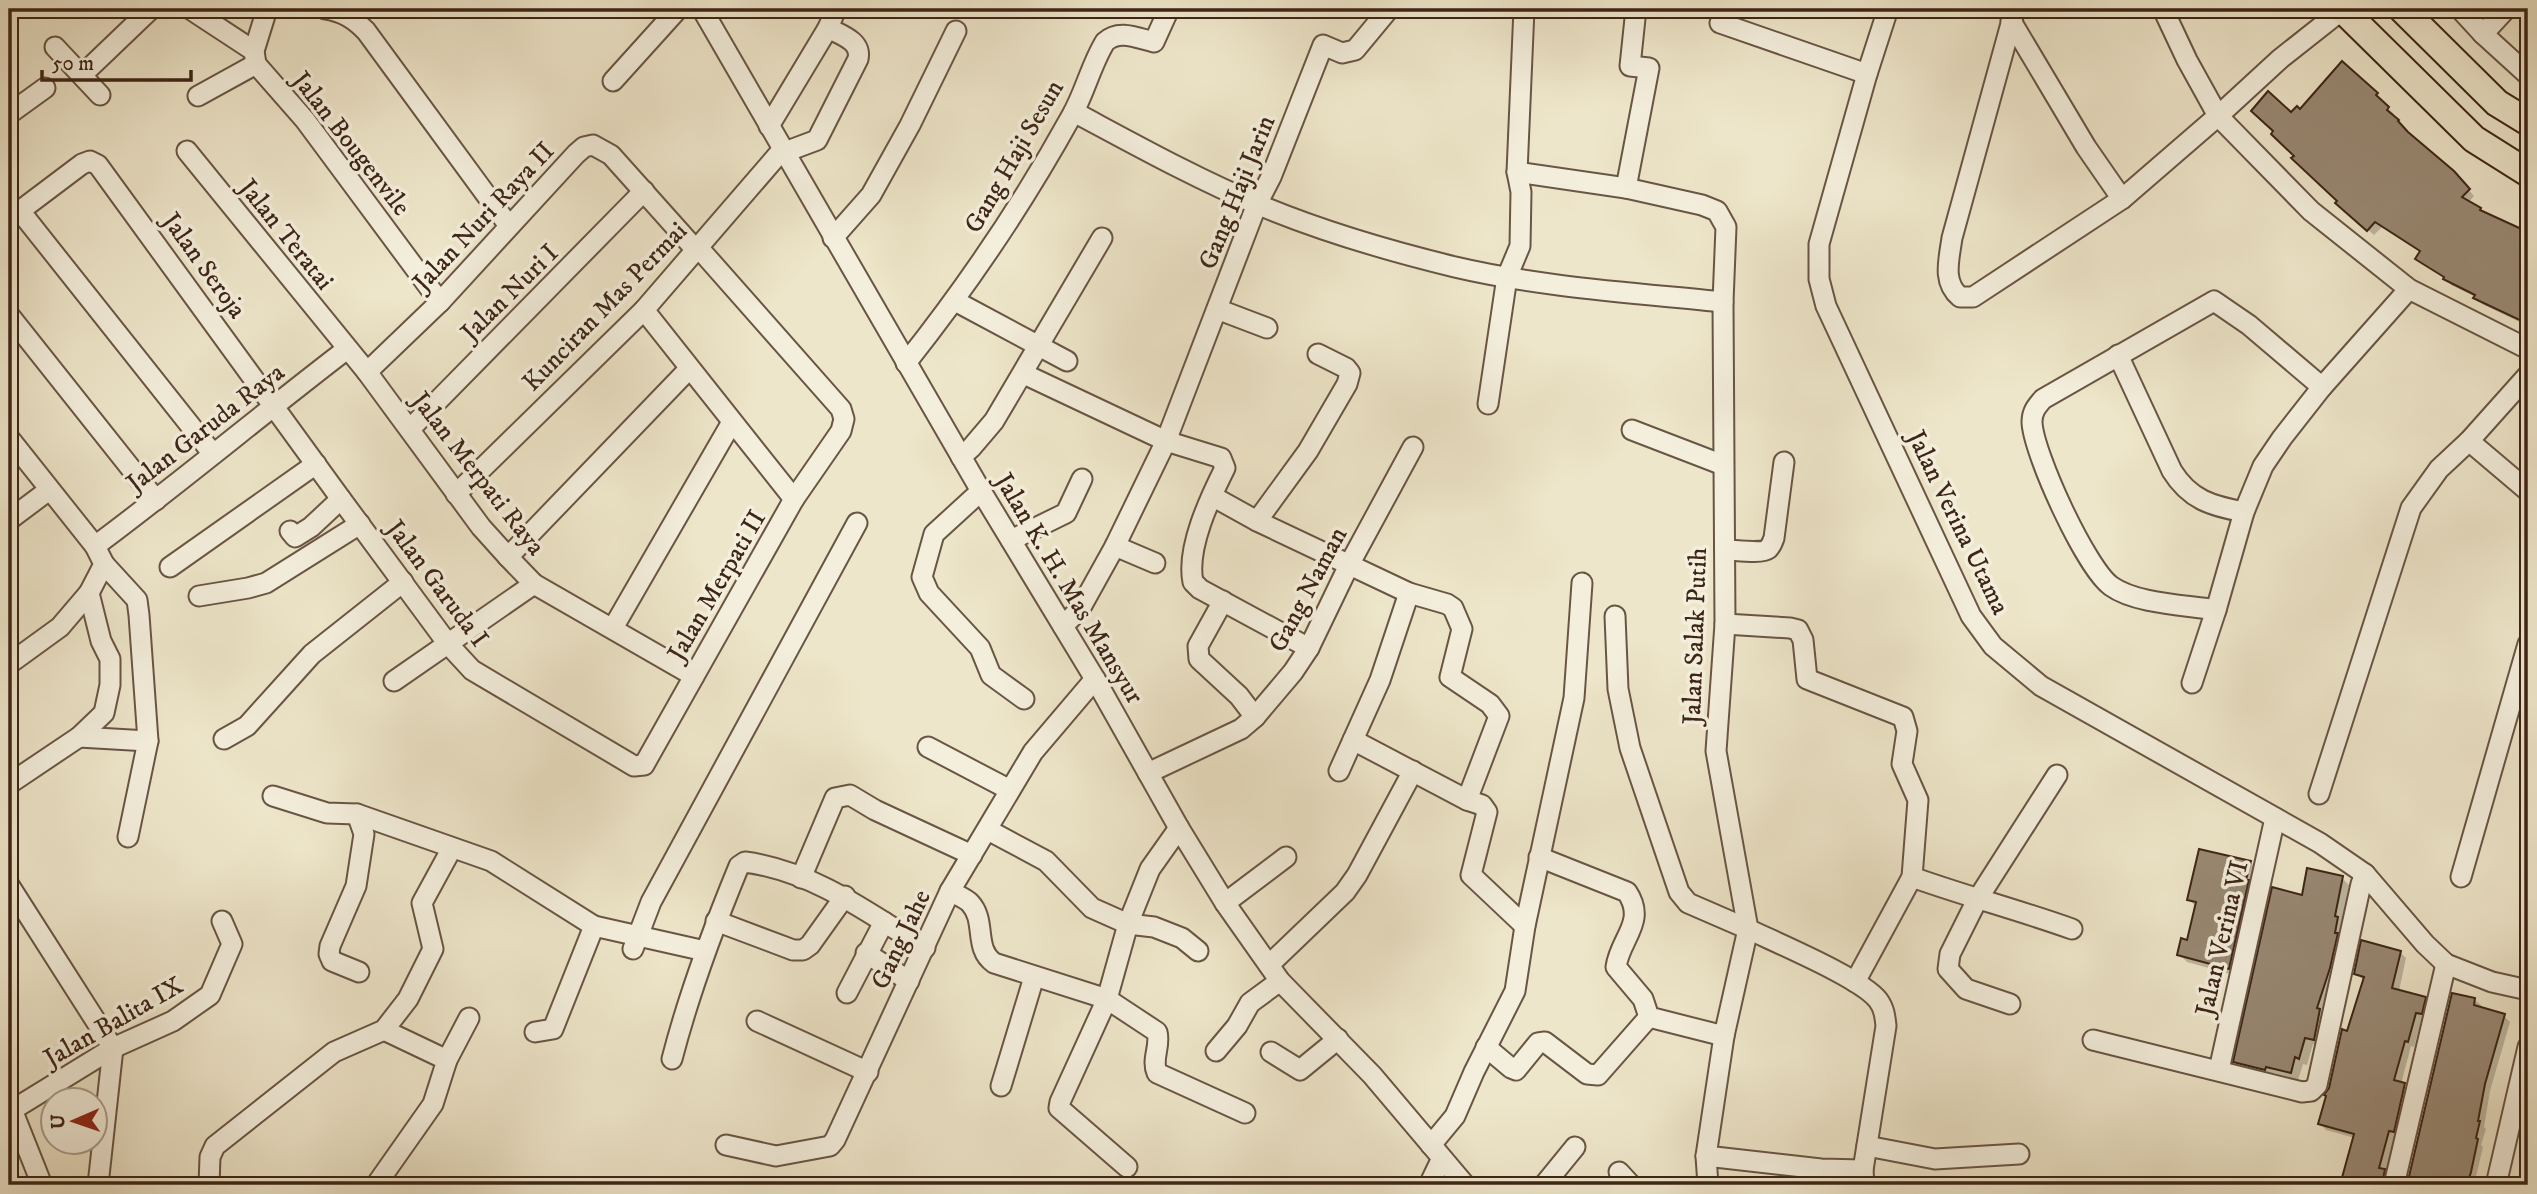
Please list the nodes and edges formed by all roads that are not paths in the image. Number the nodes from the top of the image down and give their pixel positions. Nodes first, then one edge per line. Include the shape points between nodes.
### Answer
1 (151, 9) edge
2 (190, 9) edge
3 (267, 9) edge
4 (325, 9) edge
5 (678, 9) edge
6 (702, 9) edge
7 (836, 9) edge
8 (1169, 9) edge
9 (1389, 9) edge
10 (1524, 9) edge
11 (1636, 9) edge
12 (1888, 9) edge
13 (2164, 9) edge
14 (2402, 9) edge
15 (2460, 9) edge
16 (2506, 9) edge
17 (2342, 10) edge
18 (2013, 15) edge
19 (1720, 23) dead end
20 (828, 29) junction
21 (957, 31) dead end
22 (2483, 34) junction
23 (55, 47) dead end
24 (255, 58) junction
25 (1867, 74) junction
26 (82, 75) junction
27 (2528, 75) edge
28 (613, 81) dead end
29 (45, 88) dead end
30 (100, 96) dead end
31 (198, 96) dead end
32 (1074, 112) junction
33 (9, 114) edge
34 (2218, 116) junction
35 (2528, 122) edge
36 (769, 126) junction
37 (187, 151) dead end
38 (784, 151) junction
39 (1517, 172) junction
40 (2528, 173) edge
41 (1626, 188) junction
42 (644, 191) junction
43 (2122, 199) junction
44 (1257, 204) junction
45 (15, 215) edge
46 (509, 226) junction
47 (833, 238) junction
48 (1102, 239) dead end
49 (696, 250) junction
50 (1507, 277) junction
51 (2409, 289) junction
52 (955, 301) junction
53 (440, 302) junction
54 (1723, 302) junction
55 (1217, 309) junction
56 (643, 310) junction
57 (9, 315) edge
58 (1267, 328) dead end
59 (1040, 347) junction
60 (347, 349) junction
61 (2528, 349) edge
62 (1318, 354) dead end
63 (2118, 355) junction
64 (1067, 361) dead end
65 (906, 363) junction
66 (689, 369) junction
67 (368, 372) junction
68 (1024, 374) junction
69 (2528, 375) edge
70 (2322, 387) junction
71 (1488, 404) dead end
72 (273, 405) junction
73 (732, 422) junction
74 (410, 429) junction
75 (841, 430) joint
76 (1632, 430) dead end
77 (9, 439) edge
78 (1166, 441) junction
79 (2469, 441) junction
80 (1413, 447) dead end
81 (213, 454) junction
82 (961, 457) junction
83 (1784, 462) dead end
84 (316, 464) junction
85 (1723, 466) junction
86 (1082, 479) dead end
87 (48, 490) junction
88 (981, 491) junction
89 (2528, 491) edge
90 (456, 494) junction
91 (1212, 496) junction
92 (341, 499) junction
93 (794, 499) junction
94 (156, 500) junction
95 (2244, 512) junction
96 (9, 520) edge
97 (1257, 521) junction
98 (858, 523) dead end
99 (360, 524) junction
100 (290, 531) dead end
101 (1011, 540) junction
102 (1115, 546) junction
103 (1725, 550) junction
104 (99, 555) junction
105 (508, 557) junction
106 (1154, 563) dead end
107 (1349, 565) junction
108 (170, 567) dead end
109 (403, 582) junction
110 (1582, 583) dead end
111 (534, 584) junction
112 (89, 593) junction
113 (1409, 593) junction
114 (199, 596) dead end
115 (1223, 601) junction
116 (2216, 610) junction
117 (1615, 616) dead end
118 (1725, 624) junction
119 (1063, 626) junction
120 (613, 628) junction
121 (448, 644) junction
122 (2528, 644) edge
123 (1309, 648) junction
124 (9, 664) edge
125 (694, 676) junction
126 (1095, 679) junction
127 (394, 681) dead end
128 (2192, 683) dead end
129 (1024, 699) dead end
130 (1255, 717) junction
131 (79, 737) junction
132 (224, 739) dead end
133 (1353, 740) junction
134 (148, 741) junction
135 (928, 747) dead end
136 (640, 766) joint
137 (1339, 771) dead end
138 (1413, 771) junction
139 (1148, 773) junction
140 (2057, 775) dead end
141 (9, 784) edge
142 (1010, 790) junction
143 (2319, 794) dead end
144 (273, 796) dead end
145 (1467, 800) junction
146 (357, 814) junction
147 (2276, 818) junction
148 (1179, 828) junction
149 (988, 830) junction
150 (128, 838) dead end
151 (452, 848) junction
152 (972, 855) junction
153 (1539, 857) junction
154 (1286, 858) dead end
155 (2365, 874) junction
156 (1912, 877) junction
157 (2461, 877) dead end
158 (801, 878) junction
159 (9, 885) edge
160 (950, 891) junction
161 (845, 896) junction
162 (1977, 900) junction
163 (1226, 903) junction
164 (222, 921) dead end
165 (716, 921) junction
166 (884, 922) junction
167 (1128, 924) junction
168 (594, 926) junction
169 (1525, 926) junction
170 (1748, 929) junction
171 (2072, 929) dead end
172 (636, 942) junction
173 (925, 948) junction
174 (705, 951) junction
175 (1198, 951) dead end
176 (866, 953) junction
177 (2446, 964) junction
178 (359, 972) dead end
179 (1275, 973) junction
180 (1034, 976) junction
181 (909, 981) junction
182 (1855, 982) junction
183 (2528, 990) edge
184 (847, 993) dead end
185 (1107, 999) junction
186 (2010, 1004) dead end
187 (1649, 1017) junction
188 (469, 1018) dead end
189 (757, 1021) dead end
190 (384, 1030) junction
191 (535, 1032) dead end
192 (1724, 1036) junction
193 (1338, 1039) junction
194 (2093, 1040) dead end
195 (1486, 1047) junction
196 (2528, 1047) edge
197 (113, 1048) junction
198 (1216, 1051) dead end
199 (1271, 1052) dead end
200 (672, 1059) dead end
201 (447, 1060) junction
202 (2219, 1070) junction
203 (868, 1072) junction
204 (1001, 1086) dead end
205 (10, 1108) edge
206 (1245, 1113) dead end
207 (726, 1146) dead end
208 (1867, 1146) junction
209 (1575, 1147) dead end
210 (1436, 1152) junction
211 (2019, 1154) dead end
212 (1706, 1156) junction
213 (1127, 1167) dead end
214 (1863, 1178) edge
215 (42, 1185) edge
216 (98, 1185) edge
217 (209, 1185) edge
218 (376, 1185) edge
219 (1429, 1185) edge
220 (1465, 1185) edge
221 (1544, 1185) edge
222 (1707, 1185) edge
223 (2395, 1185) edge
224 (2496, 1185) edge

1 - 26 street
2 - 24 street, Jalan Bougenvile
3 - 24 street
4 - 46 street via 354,18 366,31
5 - 28 street
6 - 36 street, Jalan K. H. Mas Mansyur
7 - 20 street
8 - 32 street, Gang Haji Sesun via 1154,42 1119,34 1105,42
9 - 44 street, Gang Haji Jarin via 1355,50 1342,53 1323,45
10 - 39 street
11 - 41 street via 1630,66 1649,68
12 - 25 street, Jalan Verina Utama
13 - 34 street
14 - 35 main road via 2497,103
15 - 22 street
16 - 22 street
17 - 34 street
17 - 40 main road via 2474,139
18 - 43 street via 2086,147
18 - 43 street via 1952,238 1950,286 1960,297 1973,297
19 - 25 street
20 - 36 street
20 - 38 street via 856,45 858,59 817,140
21 - 47 street via 871,195
22 - 27 street
23 - 26 street
24 - 31 street
24 - 53 street, Jalan Bougenvile
25 - 147 street, Jalan Verina Utama via 1819,244 1819,279 1826,306 1972,616 1993,646 2041,686
26 - 30 street
29 - 33 street
32 - 44 street
32 - 52 street, Gang Haji Sesun
34 - 43 street
34 - 51 street via 2311,211
36 - 38 street, Jalan K. H. Mas Mansyur
37 - 60 street, Jalan Teratai
38 - 47 street, Jalan K. H. Mas Mansyur
38 - 49 street, Kunciran Mas Permai
39 - 41 street, Jalan Salak Putih
39 - 50 street via 1520,246
41 - 54 street, Jalan Salak Putih via 1717,211 1727,236
42 - 46 street, Jalan Nuri Raya II via 611,155 593,145 584,147
42 - 49 street, Jalan Nuri Raya II
42 - 74 street, Jalan Nuri I
44 - 50 street via 1334,233
44 - 55 street, Gang Haji Jarin
45 - 72 street, Jalan Seroja via 82,164 98,165
45 - 81 street
46 - 53 street, Jalan Nuri Raya II
47 - 65 street, Jalan K. H. Mas Mansyur
48 - 59 street
49 - 56 street, Kunciran Mas Permai
49 - 75 street, Jalan Nuri Raya II via 831,395 844,419
50 - 54 street
50 - 71 street
51 - 61 street
51 - 70 street
52 - 59 street
52 - 65 street, Gang Haji Sesun
53 - 67 street, Jalan Nuri Raya II
54 - 85 street, Jalan Salak Putih
55 - 58 street
55 - 78 street, Gang Haji Jarin
56 - 66 street
56 - 90 street, Kunciran Mas Permai
57 - 94 street
59 - 64 street
59 - 68 street
60 - 67 street, Jalan Merpati Raya
60 - 72 street, Jalan Garuda Raya
62 - 97 street via 1346,368 1350,373 1347,384 1308,451
63 - 70 street via 2214,301
63 - 95 street via 2182,488 2221,508
63 - 116 street via 2043,399 2032,412 2037,449 2082,548 2110,585 2129,596
65 - 82 street, Jalan K. H. Mas Mansyur
66 - 73 street
66 - 105 street
67 - 74 street, Jalan Merpati Raya
68 - 78 street
68 - 82 street via 994,421
69 - 79 street
70 - 95 street via 2263,466
72 - 81 street, Jalan Garuda Raya
72 - 84 street, Jalan Garuda I
73 - 93 street
73 - 120 street
74 - 90 street, Jalan Merpati Raya
75 - 93 street, Jalan Merpati II
76 - 85 street
77 - 87 street
78 - 91 street via 1224,460
78 - 102 street, Gang Haji Jarin
79 - 89 street
79 - 143 street via 2439,469 2411,508
80 - 107 street, Gang Naman
81 - 94 street, Jalan Garuda Raya
82 - 88 street, Jalan K. H. Mas Mansyur
83 - 103 street via 1774,538 1768,550
84 - 92 street, Jalan Garuda I
84 - 108 street
85 - 103 street, Jalan Salak Putih
86 - 101 street via 1066,513
87 - 96 street
87 - 104 street
88 - 101 street, Jalan K. H. Mas Mansyur
88 - 129 street via 934,534 922,577 929,593 980,648 991,675
90 - 105 street, Jalan Merpati Raya
91 - 97 street
91 - 115 street via 1191,573 1200,589
92 - 99 street, Jalan Garuda I
92 - 100 street via 311,527 295,537
93 - 125 street, Jalan Merpati II
94 - 104 street, Jalan Garuda Raya
95 - 116 street
97 - 107 street
98 - 172 street via 651,902
99 - 109 street, Jalan Garuda I
99 - 114 street via 266,583
101 - 119 street, Jalan K. H. Mas Mansyur
102 - 106 street
102 - 119 street, Gang Haji Jarin via 1080,609
103 - 118 street, Jalan Salak Putih
104 - 112 street
104 - 134 street via 137,600
105 - 111 street, Jalan Merpati Raya
107 - 113 street
107 - 123 street, Gang Naman
109 - 121 street, Jalan Garuda I
109 - 132 street via 312,654 247,726
110 - 153 street via 1574,698
111 - 120 street, Jalan Merpati Raya
111 - 121 street
112 - 124 street via 60,627
112 - 131 street via 110,659 110,685 104,713
113 - 133 street via 1380,680
113 - 145 street via 1453,608 1462,629 1450,677 1490,704 1499,716
115 - 123 street
115 - 130 street via 1198,646 1199,659
116 - 128 street
117 - 170 street via 1618,689 1630,748 1679,892 1688,903
118 - 156 street via 1798,630 1807,679 1903,717 1907,731 1902,764 1919,800
118 - 170 street, Jalan Salak Putih via 1716,751
119 - 126 street, Jalan K. H. Mas Mansyur
120 - 125 street, Jalan Merpati Raya
121 - 127 street
121 - 136 street, Jalan Garuda I via 472,670
122 - 157 street
123 - 130 street, Gang Naman
125 - 136 street, Jalan Merpati II
126 - 139 street, Jalan K. H. Mas Mansyur
126 - 142 street, Gang Jahe via 1033,752
130 - 139 street, Gang Naman via 1241,729
131 - 134 street
131 - 141 street
133 - 137 street
133 - 138 street
134 - 150 street
135 - 142 street
138 - 145 street
138 - 179 street via 1357,876
139 - 148 street, Jalan K. H. Mas Mansyur
140 - 162 street
142 - 149 street, Gang Jahe
144 - 146 street via 327,813
145 - 169 street via 1487,812 1471,875
146 - 151 street
146 - 178 street via 365,834 356,886 329,954 332,961
147 - 155 street, Jalan Verina Utama
147 - 202 street, Jalan Verina VI
148 - 163 street, Jalan K. H. Mas Mansyur
148 - 167 street via 1150,869
149 - 152 street, Gang Jahe
149 - 167 street via 1046,861 1092,908
151 - 168 street via 491,861
151 - 190 street via 422,903 433,949 408,999
152 - 158 street via 850,795 835,798
152 - 160 street, Gang Jahe
153 - 169 street
153 - 187 street via 1627,892 1635,904 1635,921 1616,968 1643,999
154 - 163 street
155 - 177 street, Jalan Verina Utama
155 - 202 street via 2317,1085 2302,1093
156 - 162 street
156 - 182 street
158 - 161 street
158 - 165 street via 745,862 739,866
159 - 197 street
160 - 173 street, Gang Jahe
160 - 180 street via 969,902 977,915 986,958
161 - 165 street via 803,950
161 - 166 street
162 - 171 street
162 - 186 street via 1950,954 1948,969 1966,989
163 - 179 street, Jalan K. H. Mas Mansyur
164 - 197 street, Jalan Balita IX via 232,943 210,995 173,1021
165 - 174 street
166 - 173 street
166 - 176 street
167 - 175 street via 1182,938
167 - 185 street
168 - 172 street
168 - 191 street via 554,1029
169 - 195 street via 1515,991
170 - 182 street
170 - 192 street
172 - 174 street
173 - 181 street, Gang Jahe
174 - 200 street
176 - 181 street
176 - 184 street
177 - 183 street, Jalan Verina Utama
177 - 223 street
179 - 193 street, Jalan K. H. Mas Mansyur
179 - 198 street
180 - 185 street
180 - 204 street
181 - 203 street, Gang Jahe
182 - 208 street via 1877,998 1886,1026
185 - 206 street via 1157,1032 1157,1073
185 - 213 street via 1059,1108
187 - 192 street
187 - 195 street via 1598,1075 1587,1074 1545,1042 1538,1043 1516,1070
188 - 201 street
189 - 203 street
190 - 201 street
190 - 217 street via 334,1052 215,1146
192 - 212 street
193 - 199 street via 1300,1070
193 - 210 street, Jalan K. H. Mas Mansyur
194 - 202 street
195 - 210 street
196 - 224 street
197 - 205 street, Jalan Balita IX
197 - 216 street
201 - 218 street via 433,1104
203 - 207 street, Gang Jahe via 830,1146 776,1156
205 - 215 street
208 - 211 street via 1935,1159
208 - 214 street
209 - 221 street
210 - 219 street
210 - 220 street, Jalan K. H. Mas Mansyur
212 - 214 street
212 - 222 street

